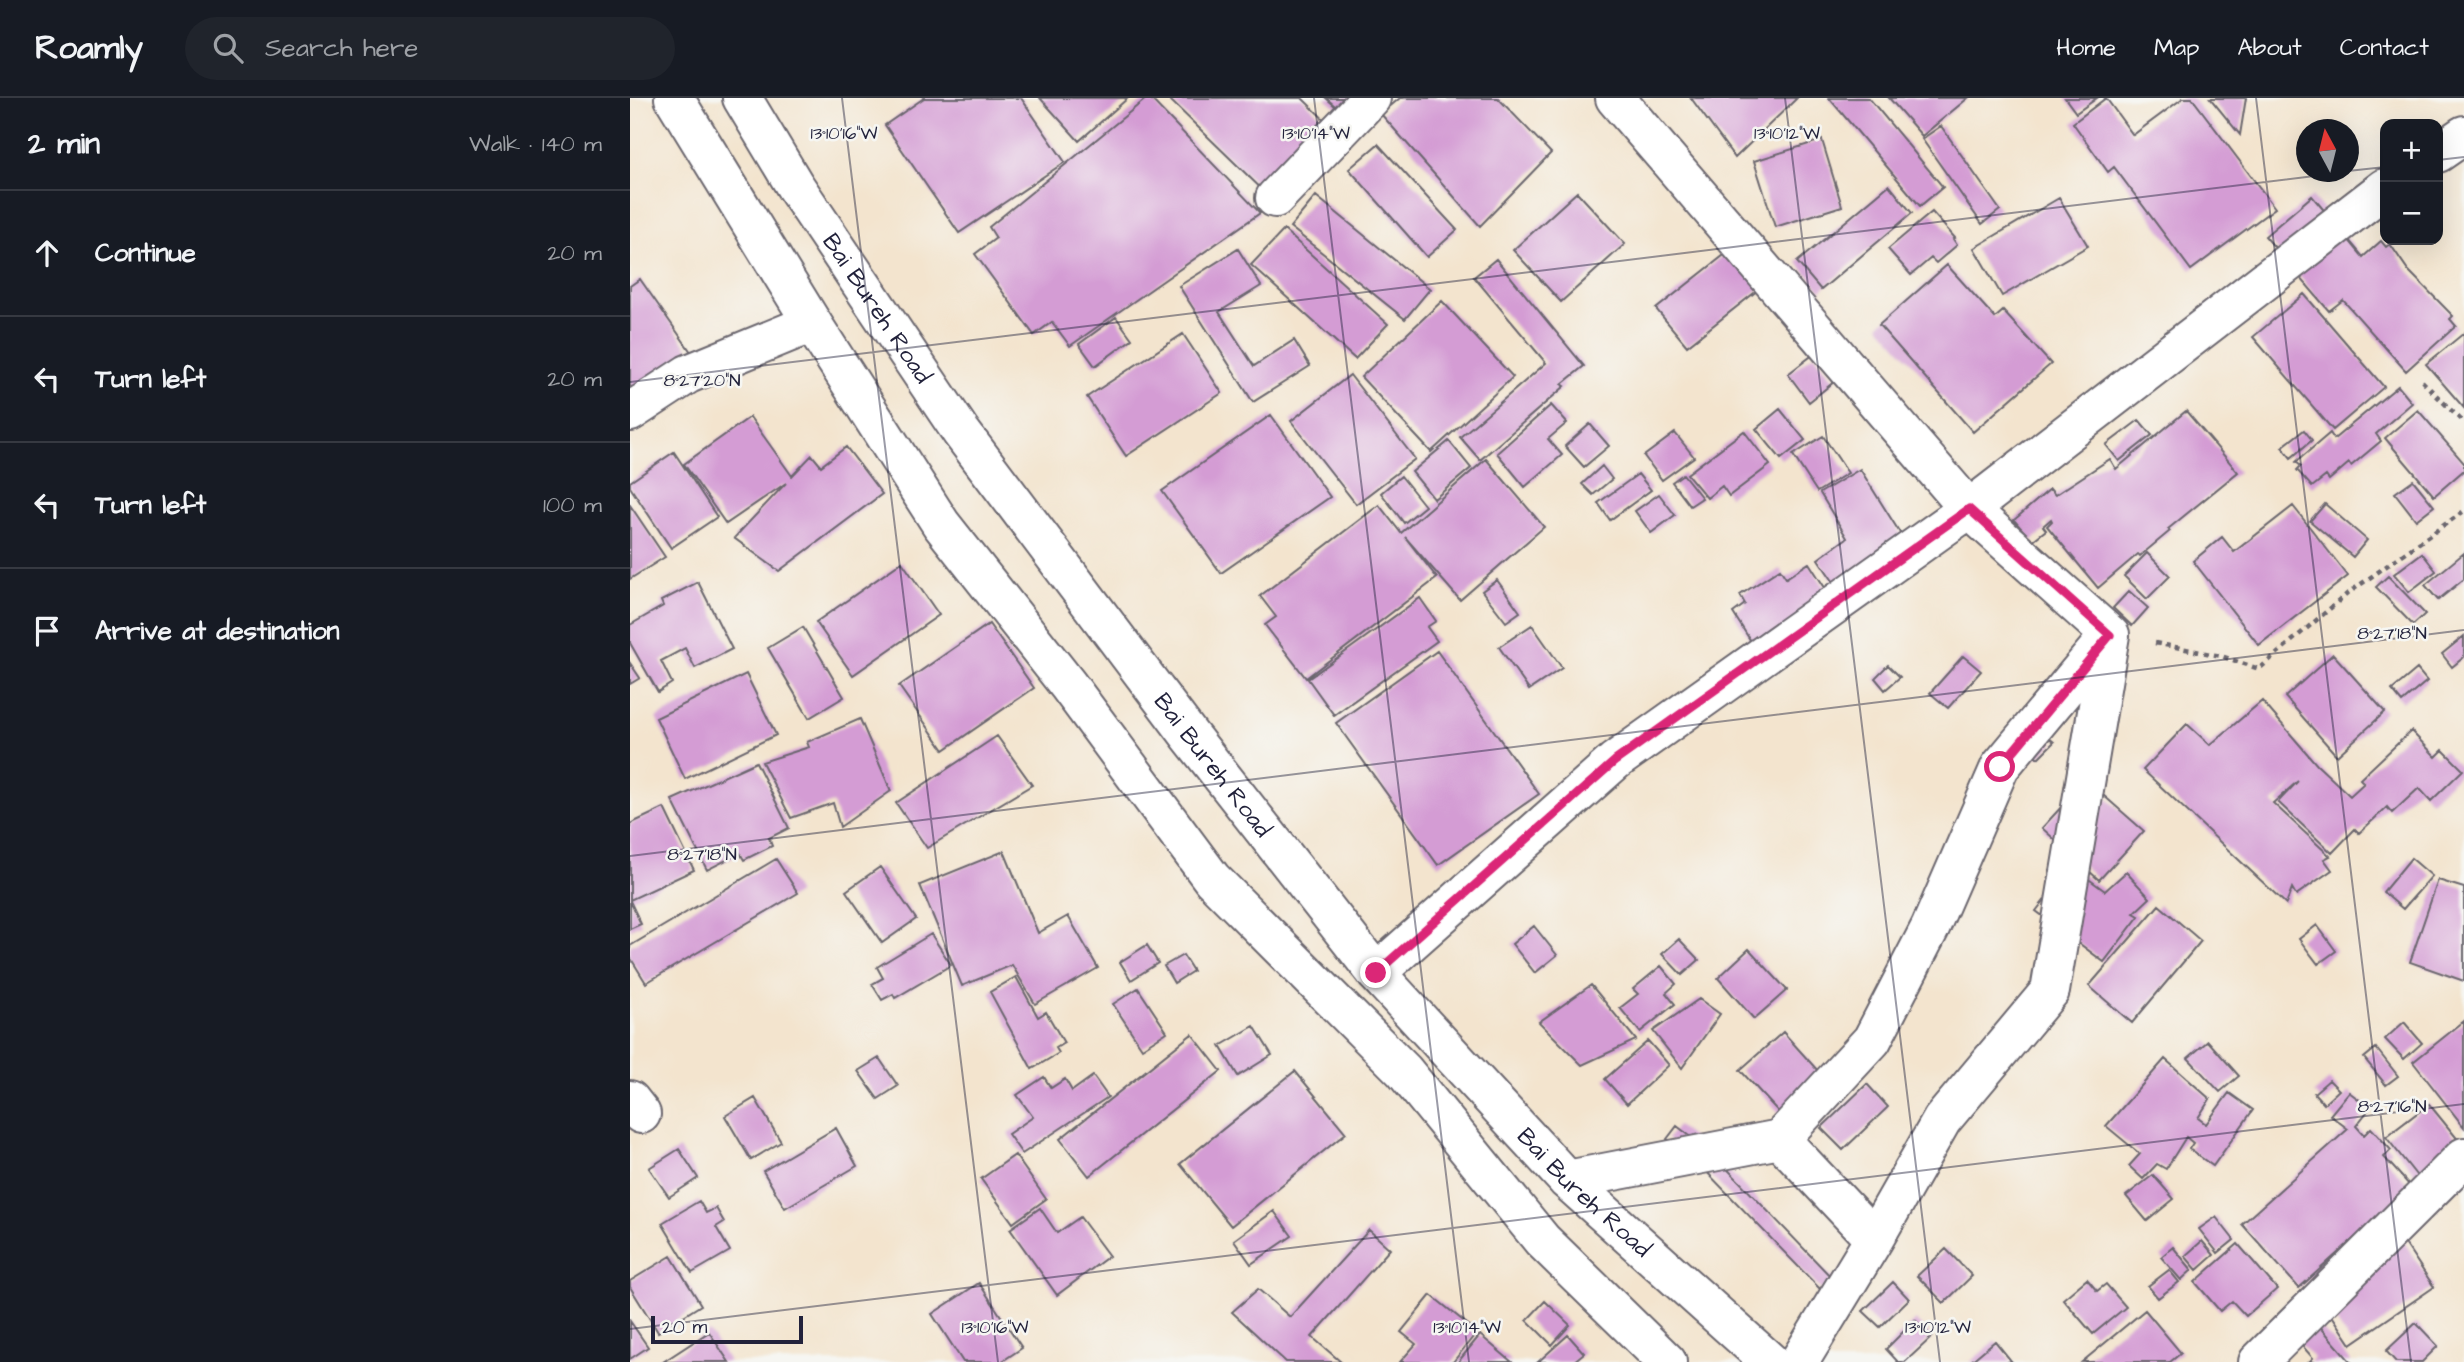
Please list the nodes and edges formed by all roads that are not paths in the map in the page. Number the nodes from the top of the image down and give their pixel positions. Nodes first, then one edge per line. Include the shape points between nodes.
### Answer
1 (674, 98) edge
2 (742, 98) edge
3 (1371, 98) edge
4 (1623, 101) edge
5 (2464, 135) edge
6 (2443, 150) edge
7 (2380, 192) edge
8 (1275, 198) dead end
9 (811, 323) junction
10 (630, 412) edge
11 (1969, 509) junction
12 (2110, 635) junction
13 (1376, 973) junction
14 (1780, 1139) junction
15 (2464, 1157) edge
16 (1567, 1180) junction
17 (1874, 1240) junction
18 (1667, 1362) edge
19 (1770, 1362) edge
20 (1799, 1362) edge
21 (2258, 1362) edge

1 - 9 main road
2 - 13 main road, Bai Bureh Road via 795,186 961,432
3 - 8 main road
4 - 11 main road
5 - 6 main road
7 - 11 main road
9 - 10 main road via 688,374
9 - 18 main road via 941,524 1212,879 1404,1071 1542,1240
11 - 12 main road
11 - 13 main road via 1615,761
12 - 14 main road via 2000,767 1930,928 1872,1040
12 - 17 main road via 2050,991 1942,1120
13 - 16 main road, Bai Bureh Road
14 - 16 main road
14 - 17 main road
15 - 21 main road
16 - 19 main road, Bai Bureh Road
17 - 20 main road

